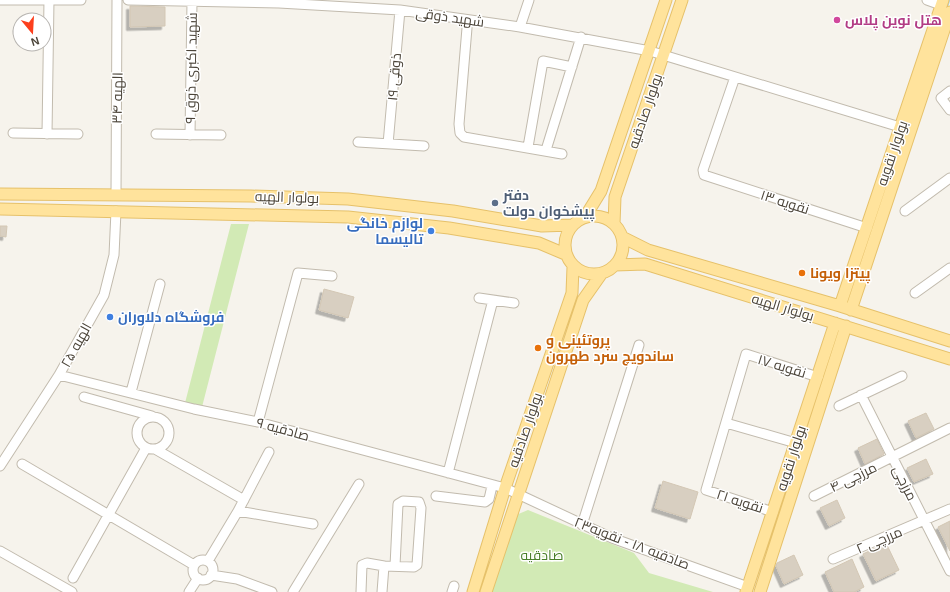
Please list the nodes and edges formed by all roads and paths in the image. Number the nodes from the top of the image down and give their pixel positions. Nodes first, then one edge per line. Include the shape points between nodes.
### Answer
1 (0, 0) edge
2 (49, 0) edge
3 (81, 0) edge
4 (117, 0) edge
5 (128, 0) edge
6 (529, 0) edge
7 (666, 0) edge
8 (682, 0) edge
9 (927, 0) edge
10 (279, 1) edge
11 (192, 2) junction
12 (942, 2) edge
13 (400, 10) junction
14 (950, 12) edge
15 (520, 27) junction
16 (468, 28) dead end
17 (581, 37) junction
18 (650, 51) junction
19 (664, 55) junction
20 (572, 67) junction
21 (735, 77) junction
22 (950, 91) edge
23 (950, 110) edge
24 (900, 127) junction
25 (13, 133) dead end
26 (46, 134) junction
27 (78, 134) dead end
28 (156, 134) dead end
29 (190, 135) junction
30 (221, 135) dead end
31 (358, 142) dead end
32 (388, 144) junction
33 (424, 146) dead end
34 (528, 147) junction
35 (546, 150) junction
36 (562, 154) dead end
37 (950, 178) edge
38 (601, 191) junction
39 (0, 194) edge
40 (116, 195) junction
41 (615, 197) junction
42 (0, 209) edge
43 (116, 211) junction
44 (906, 211) dead end
45 (585, 217) junction
46 (614, 224) junction
47 (572, 225) junction
48 (867, 228) junction
49 (622, 237) junction
50 (565, 254) junction
51 (615, 265) junction
52 (573, 267) junction
53 (950, 268) edge
54 (602, 273) junction
55 (332, 276) dead end
56 (160, 284) dead end
57 (915, 293) dead end
58 (479, 298) dead end
59 (493, 300) junction
60 (514, 303) dead end
61 (846, 308) junction
62 (835, 323) junction
63 (846, 326) junction
64 (950, 341) edge
65 (639, 345) dead end
66 (950, 359) edge
67 (60, 375) junction
68 (902, 376) dead end
69 (818, 377) junction
70 (131, 392) junction
71 (861, 395) junction
72 (84, 398) dead end
73 (839, 406) dead end
74 (152, 416) junction
75 (258, 422) junction
76 (726, 423) junction
77 (950, 428) edge
78 (796, 443) junction
79 (151, 449) junction
80 (269, 452) dead end
81 (893, 457) junction
82 (22, 464) dead end
83 (0, 466) edge
84 (448, 473) junction
85 (359, 484) dead end
86 (492, 486) junction
87 (505, 488) junction
88 (519, 494) junction
89 (436, 496) dead end
90 (814, 496) dead end
91 (244, 500) junction
92 (950, 509) edge
93 (238, 511) junction
94 (773, 512) junction
95 (108, 513) junction
96 (924, 521) junction
97 (313, 524) dead end
98 (582, 525) junction
99 (0, 551) edge
100 (833, 559) dead end
101 (208, 561) junction
102 (194, 565) junction
103 (384, 566) junction
104 (395, 566) junction
105 (950, 571) edge
106 (211, 575) junction
107 (72, 578) dead end
108 (198, 578) junction
109 (747, 589) edge
110 (762, 591) edge
111 (72, 592) edge
112 (189, 592) edge
113 (272, 592) edge
114 (293, 592) edge
115 (361, 592) edge
116 (382, 592) edge
117 (473, 592) edge
118 (486, 592) edge

1 - 2 street
2 - 3 street
2 - 26 street
4 - 40 street, الهیه ۳۴
5 - 11 street, شهید ذوقی
6 - 15 street
7 - 18 main road, بولوار صادقیه
8 - 19 main road, بولوار صادقیه
9 - 12 street
10 - 11 street, شهید ذوقی
10 - 13 street, شهید ذوقی
11 - 29 street, شهید اکبری ذوق ۹
12 - 24 main road, بولوار نقویه
13 - 15 street, شهید ذوقی
13 - 32 street, ذوقی ۱۹
14 - 61 main road, بولوار نقویه
15 - 17 street, شهید ذوقی
16 - 34 street via 460,133 464,137
17 - 18 street, شهید ذوقی
17 - 20 street
18 - 19 street, شهید ذوقی
18 - 38 main road, بولوار صادقیه
19 - 21 street, شهید ذوقی
19 - 41 main road, بولوار صادقیه
20 - 34 street via 544,61
20 - 35 street
21 - 24 street, شهید ذوقی
21 - 48 street, نقویه ۱۳ via 703,170 704,175
22 - 23 street via 941,98
24 - 48 main road, بولوار نقویه
25 - 26 street
26 - 27 street
28 - 29 street
29 - 30 street
31 - 32 street
32 - 33 street
34 - 35 street
35 - 36 street
37 - 44 street
38 - 41 main road via 605,200 610,201
38 - 45 main road, بولوار صادقیه
39 - 40 main road, بولوار الهیه
40 - 43 main road
40 - 47 main road, بولوار الهیه via 348,199 542,226
41 - 46 main road, بولوار صادقیه
42 - 43 main road, بولوار الهیه
43 - 50 main road, بولوار الهیه via 348,217 449,228 516,239 539,243
43 - 67 street, الهیه ۲۵ via 114,255 104,294
45 - 46 main road via 600,217
45 - 47 main road
46 - 49 main road
47 - 50 main road via 565,239
48 - 61 main road, بولوار نقویه
49 - 51 main road via 622,252
49 - 61 main road, بولوار الهیه via 648,250
50 - 52 main road
51 - 54 main road
51 - 62 main road, بولوار الهیه via 645,264
52 - 54 main road via 587,274
52 - 87 main road, بولوار صادقیه via 572,293
53 - 57 street
54 - 88 main road, بولوار صادقیه via 583,300
55 - 75 street via 298,273
56 - 70 street
58 - 59 street
59 - 60 street
59 - 84 street
61 - 64 main road, بولوار الهیه
62 - 63 main road, بولوار الهیه
62 - 69 main road, بولوار نقویه
63 - 66 main road, بولوار الهیه
63 - 110 main road, بولوار نقویه
65 - 98 street
67 - 70 street, صادقیه ۹
67 - 83 street, الهیه ۲۵
68 - 71 street
69 - 76 street, نقویه ۱۷ via 746,354
69 - 78 main road, بولوار نقویه
70 - 75 street, صادقیه ۹ via 190,408
71 - 73 street
71 - 81 street, مرزچی
72 - 74 street
74 - 79 street via 144,419 138,426 137,434 140,442
74 - 79 street via 164,420 170,431 163,446
75 - 84 street, صادقیه ۹
76 - 78 street
76 - 94 street, نقویه ۲۱ via 706,490
77 - 81 street, مرزچی ۴
78 - 94 main road, بولوار نقویه
79 - 91 street
79 - 95 street
80 - 91 street
81 - 90 street, مرزچی ۴
81 - 96 street, مرزچی
82 - 95 street
84 - 86 street, صادقیه ۹
85 - 114 street
86 - 87 street, صادقیه ۹
86 - 89 street via 489,498 485,502
87 - 88 street, صادقیه ۱۸ - نقویه۲۳
87 - 117 main road, بولوار صادقیه
88 - 98 street, صادقیه ۱۸ - نقویه۲۳
88 - 118 main road, بولوار صادقیه
91 - 93 street
92 - 96 street, مرزچی ۲
93 - 97 street
93 - 101 street
94 - 109 main road, بولوار نقویه
95 - 102 street
95 - 107 street
96 - 100 street, مرزچی ۲
96 - 105 street, مرزچی
98 - 109 street, صادقیه ۱۸ - نقویه۲۳
99 - 111 street
101 - 102 street via 200,560
101 - 106 street via 212,567
102 - 108 street via 193,572
103 - 104 street
103 - 115 street via 367,563 362,566
103 - 116 street
104 - 104 street via 398,504 403,501 419,502 421,508 417,565
106 - 108 street via 205,579
106 - 113 street via 237,579
108 - 112 street

